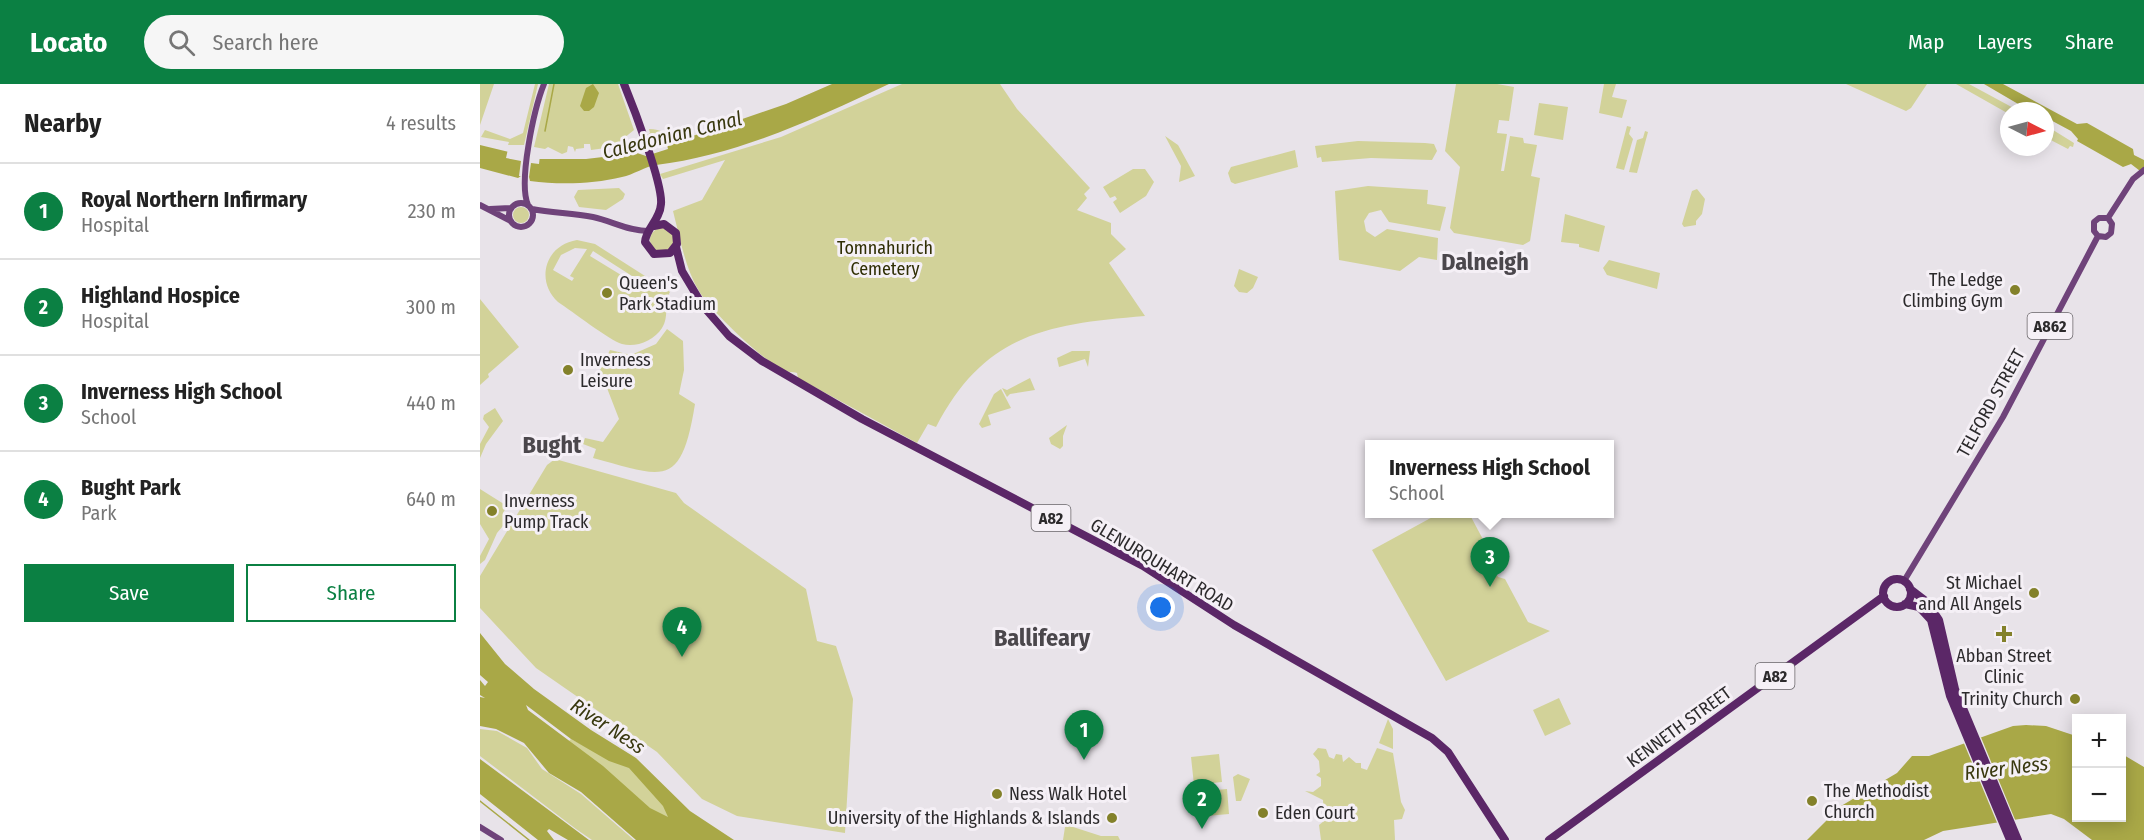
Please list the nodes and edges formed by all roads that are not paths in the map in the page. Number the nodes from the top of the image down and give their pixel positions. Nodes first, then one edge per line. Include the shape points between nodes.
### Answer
1 (544, 84) edge
2 (624, 84) edge
3 (2142, 171) edge
4 (523, 190) junction
5 (480, 205) edge
6 (513, 206) junction
7 (661, 206) junction
8 (530, 207) junction
9 (489, 209) junction
10 (551, 214) junction
11 (2108, 218) junction
12 (510, 220) junction
13 (532, 220) junction
14 (668, 225) junction
15 (651, 228) junction
16 (632, 230) junction
17 (2098, 236) junction
18 (645, 242) junction
19 (676, 247) junction
20 (662, 256) junction
21 (682, 271) junction
22 (1904, 581) junction
23 (1910, 589) junction
24 (1884, 596) junction
25 (1905, 604) junction
26 (1970, 735) junction
27 (480, 827) edge
28 (2009, 828) junction
29 (501, 840) edge
30 (1505, 840) edge
31 (1549, 840) edge
32 (2010, 840) edge
33 (2018, 840) edge

1 - 4 main road
2 - 7 highway via 659,186
3 - 11 main road, A862
4 - 6 main road
4 - 8 main road
5 - 9 main road
6 - 8 main road via 522,203
6 - 9 main road
6 - 12 main road
7 - 14 highway
7 - 15 highway
8 - 10 main road
8 - 13 main road
9 - 12 main road
10 - 13 main road
10 - 16 main road via 593,217
11 - 17 main road, A862 via 2111,232 2106,237
11 - 17 main road, A862 via 2094,222
12 - 13 main road via 523,228
14 - 15 highway
14 - 19 highway via 677,236
15 - 16 main road
15 - 18 highway
16 - 18 main road
17 - 22 main road, TELFORD STREET / A862 via 2003,417
18 - 20 highway via 651,252
19 - 20 highway
19 - 21 highway, GLENURQUHART ROAD / A82
20 - 21 highway, GLENURQUHART ROAD / A82
21 - 30 highway, GLENURQUHART ROAD / A82 via 717,323 762,361 862,420 1143,566 1234,625 1430,736 1448,752
22 - 23 highway
22 - 24 highway, A82 via 1888,583
23 - 25 highway
23 - 26 highway via 1927,602 1939,620
24 - 25 highway via 1893,606
24 - 31 highway, KENNETH STREET / A82
25 - 26 highway via 1920,607 1931,620 1945,681
26 - 28 highway
27 - 29 main road
28 - 32 highway
28 - 33 highway

